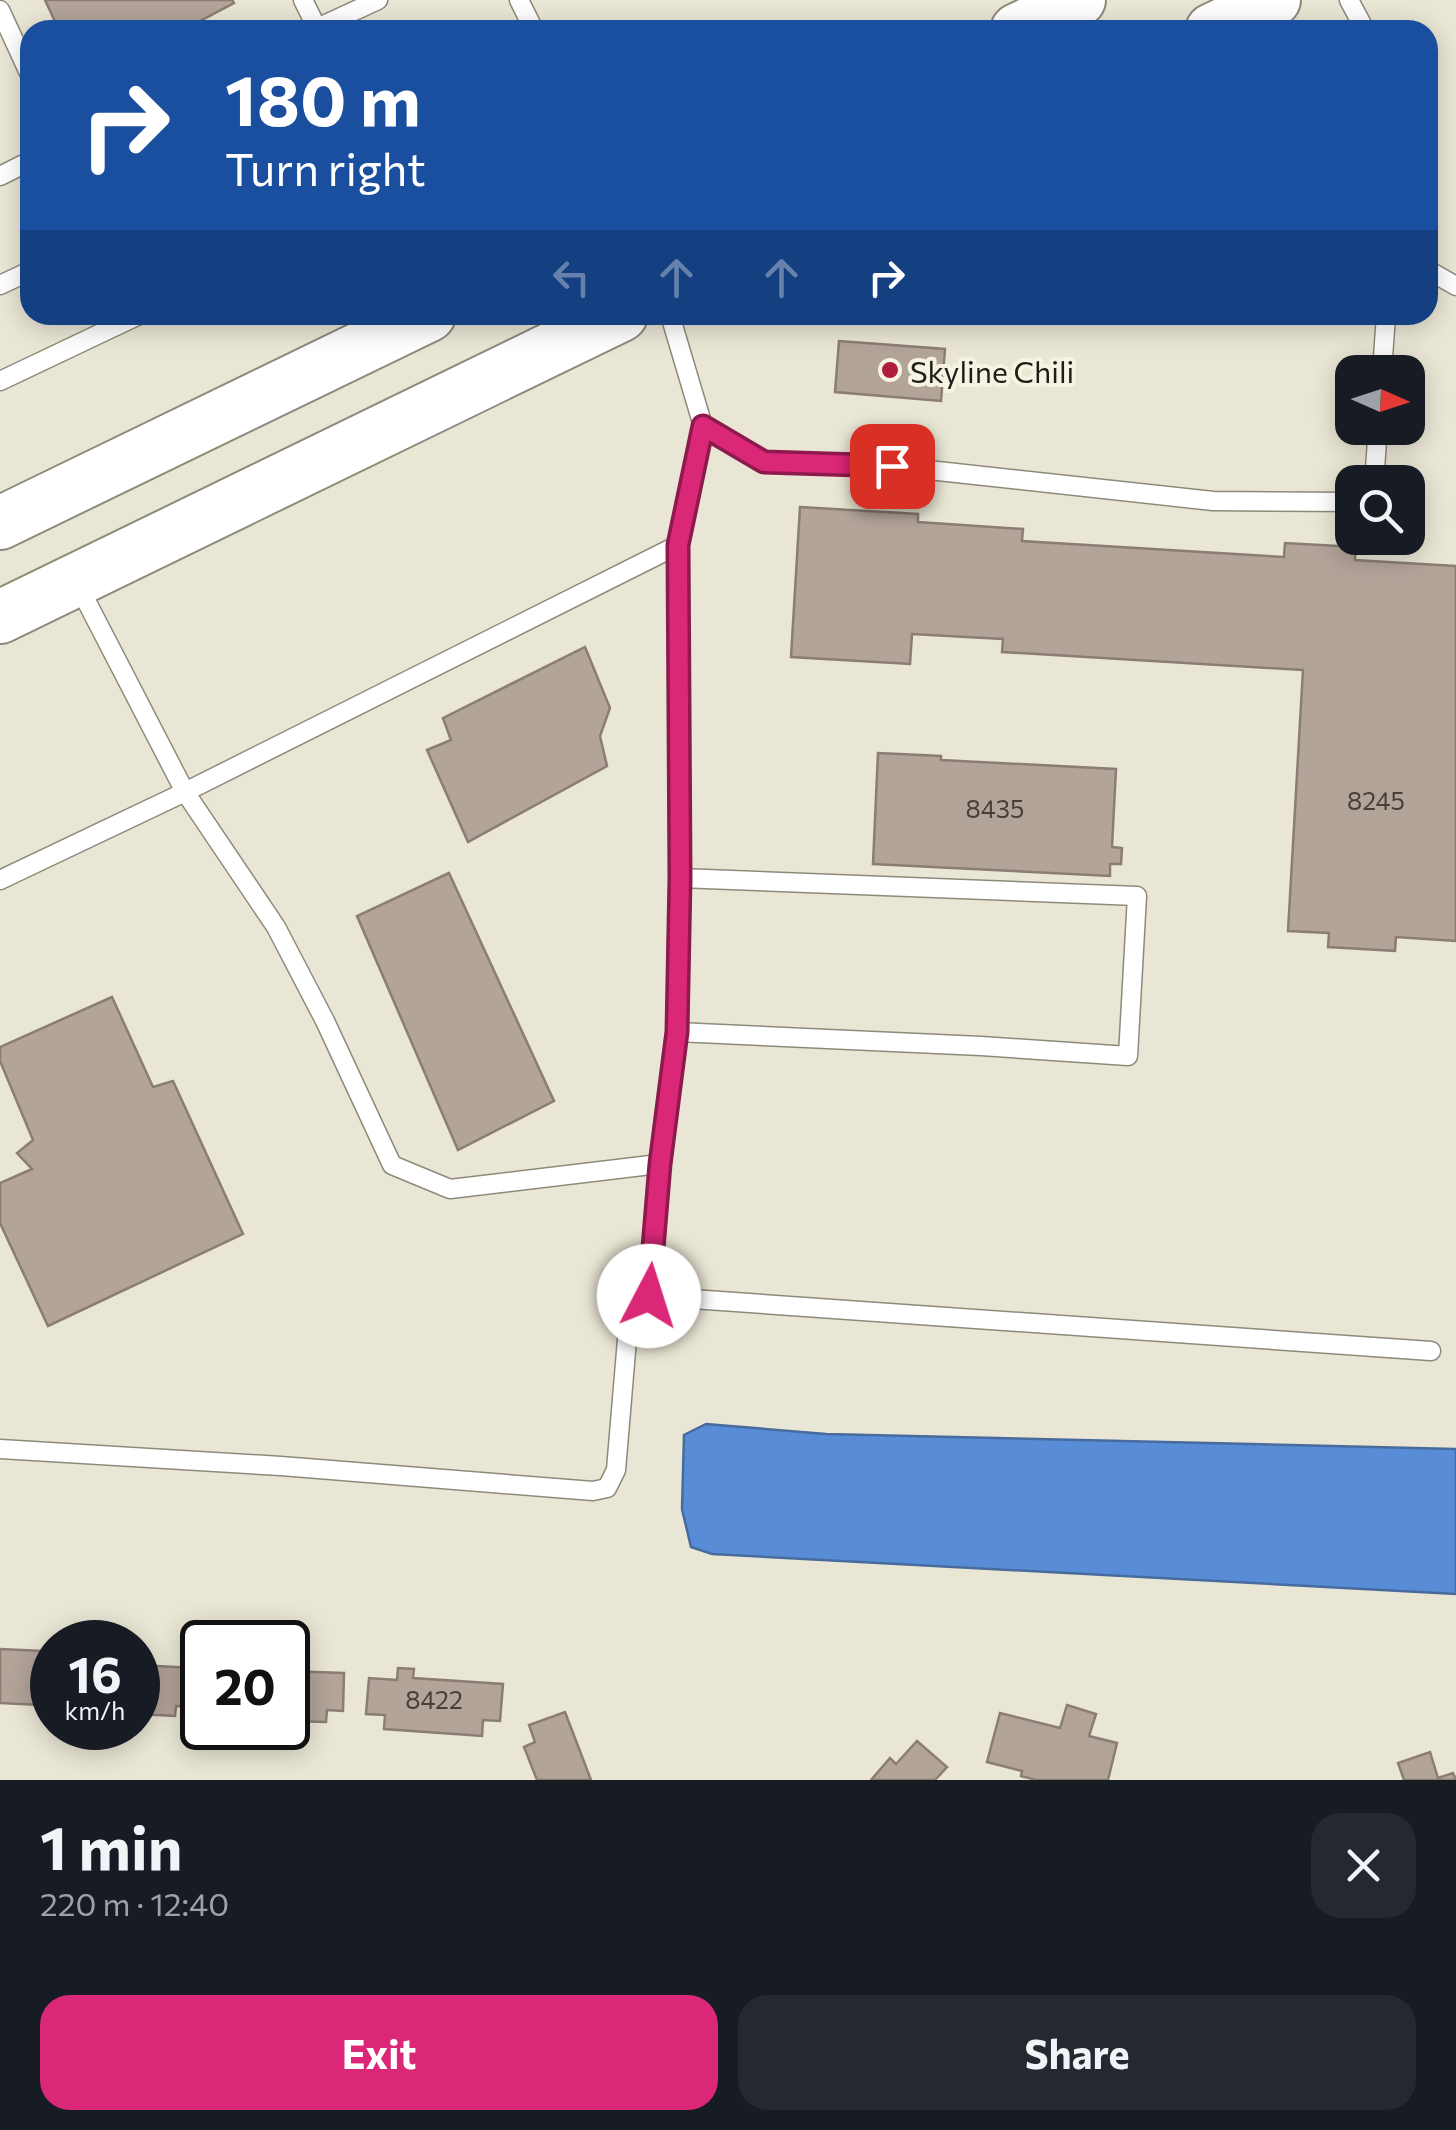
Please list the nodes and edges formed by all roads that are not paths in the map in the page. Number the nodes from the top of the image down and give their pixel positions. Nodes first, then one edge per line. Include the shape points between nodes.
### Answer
1 (378, 0) edge
2 (1079, 0) edge
3 (1274, 0) edge
4 (0, 10) edge
5 (335, 20) edge
6 (1038, 20) edge
7 (1233, 20) edge
8 (20, 53) edge
9 (118, 325) edge
10 (407, 325) edge
11 (600, 325) edge
12 (673, 325) edge
13 (1385, 325) edge
14 (1383, 355) edge
15 (0, 381) edge
16 (703, 426) junction
17 (1335, 502) edge
18 (0, 523) edge
19 (678, 545) junction
20 (76, 580) junction
21 (0, 617) edge
22 (185, 792) junction
23 (680, 878) junction
24 (0, 880) edge
25 (677, 1032) junction
26 (660, 1164) junction
27 (649, 1296) junction
28 (1431, 1351) dead end
29 (0, 1449) edge

1 - 5 lane
2 - 6 main road
3 - 7 main road
4 - 8 lane
9 - 15 lane
10 - 18 main road
11 - 20 main road
12 - 16 lane
13 - 14 lane
16 - 17 lane via 764,462 892,466 1212,501
16 - 19 lane
19 - 22 lane
19 - 23 lane
20 - 21 main road
20 - 22 lane
22 - 24 lane
22 - 26 lane via 276,927 392,1166 450,1188
23 - 25 lane
23 - 25 lane via 1137,896 1128,1056
25 - 26 lane
26 - 27 lane
27 - 28 lane
27 - 29 lane via 630,1304 616,1470 606,1488

